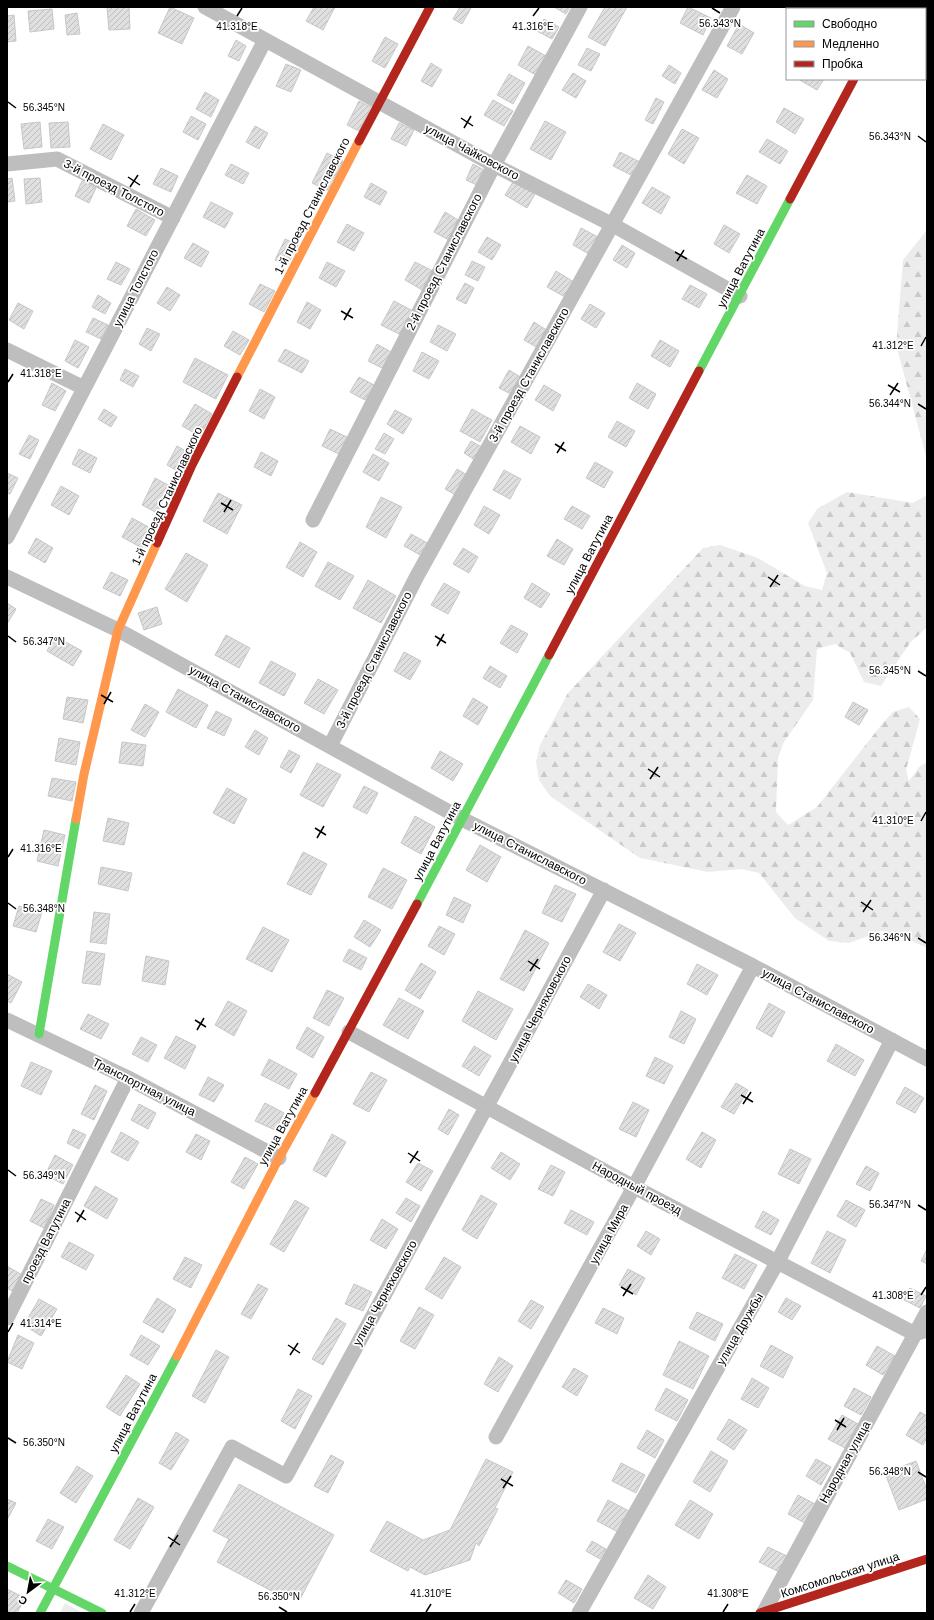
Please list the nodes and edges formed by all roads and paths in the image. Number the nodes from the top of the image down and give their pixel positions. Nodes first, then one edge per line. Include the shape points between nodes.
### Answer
1 (205, 7) edge
2 (430, 7) edge
3 (580, 7) edge
4 (733, 7) edge
5 (265, 40) junction
6 (853, 80) edge
7 (378, 103) junction
8 (7, 164) edge
9 (494, 165) junction
10 (173, 218) junction
11 (613, 225) junction
12 (740, 296) junction
13 (7, 350) edge
14 (84, 388) junction
15 (313, 520) dead end
16 (7, 537) edge
17 (7, 577) edge
18 (118, 630) junction
19 (330, 746) junction
20 (462, 819) junction
21 (604, 890) junction
22 (753, 966) junction
23 (7, 1020) edge
24 (349, 1032) junction
25 (39, 1034) junction
26 (892, 1040) junction
27 (927, 1059) edge
28 (128, 1078) junction
29 (487, 1108) junction
30 (279, 1158) junction
31 (634, 1187) junction
32 (778, 1261) junction
33 (927, 1312) edge
34 (7, 1318) edge
35 (921, 1332) edge
36 (496, 1437) dead end
37 (927, 1559) edge
38 (7, 1566) edge
39 (53, 1589) junction
40 (762, 1612) edge
41 (40, 1613) edge
42 (102, 1613) edge
43 (141, 1613) edge
44 (579, 1613) edge

1 - 5 street, улица Чайковского
2 - 7 street, 1-й проезд Станиславского
3 - 9 street, 2-й проезд Станиславского
4 - 11 street, 3-й проезд Станиславского
5 - 7 street, улица Чайковского
5 - 10 street, улица Толстого
6 - 12 street, улица Ватутина
7 - 9 street, улица Чайковского
7 - 18 street, 1-й проезд Станиславского via 192,465
8 - 10 street, 3-й проезд Толстого via 57,159
9 - 11 street, улица Чайковского
9 - 15 street, 2-й проезд Станиславского
10 - 14 street, улица Толстого
11 - 12 street, улица Чайковского
11 - 19 street, 3-й проезд Станиславского via 417,576
12 - 20 street, улица Ватутина
13 - 14 street
14 - 16 street, улица Толстого
17 - 18 street, улица Станиславского
18 - 19 street, улица Станиславского
18 - 25 street, 1-й проезд Станиславского via 84,774
19 - 20 street, улица Станиславского
20 - 21 street, улица Станиславского
20 - 24 street, улица Ватутина
21 - 22 street, улица Станиславского
21 - 29 street, улица Черняховского
22 - 26 street, улица Станиславского
22 - 31 street, улица Мира
23 - 25 street, Транспортная улица
24 - 29 street, Народный проезд
24 - 30 street, улица Ватутина
25 - 28 street, Транспортная улица
26 - 27 street, улица Станиславского
26 - 32 street, улица Дружбы
28 - 30 street, Транспортная улица
28 - 34 street, проезд Ватутина
29 - 31 street, Народный проезд
29 - 43 street, улица Черняховского via 286,1476 232,1447
30 - 39 street, улица Ватутина via 143,1422
31 - 32 street, Народный проезд
31 - 36 street, улица Мира
32 - 35 street, Народный проезд
32 - 44 street, улица Дружбы
33 - 35 street, Народная улица
35 - 40 street, Народная улица
37 - 40 street, Комсомольская улица
38 - 39 street
39 - 41 street, улица Ватутина
39 - 42 street

